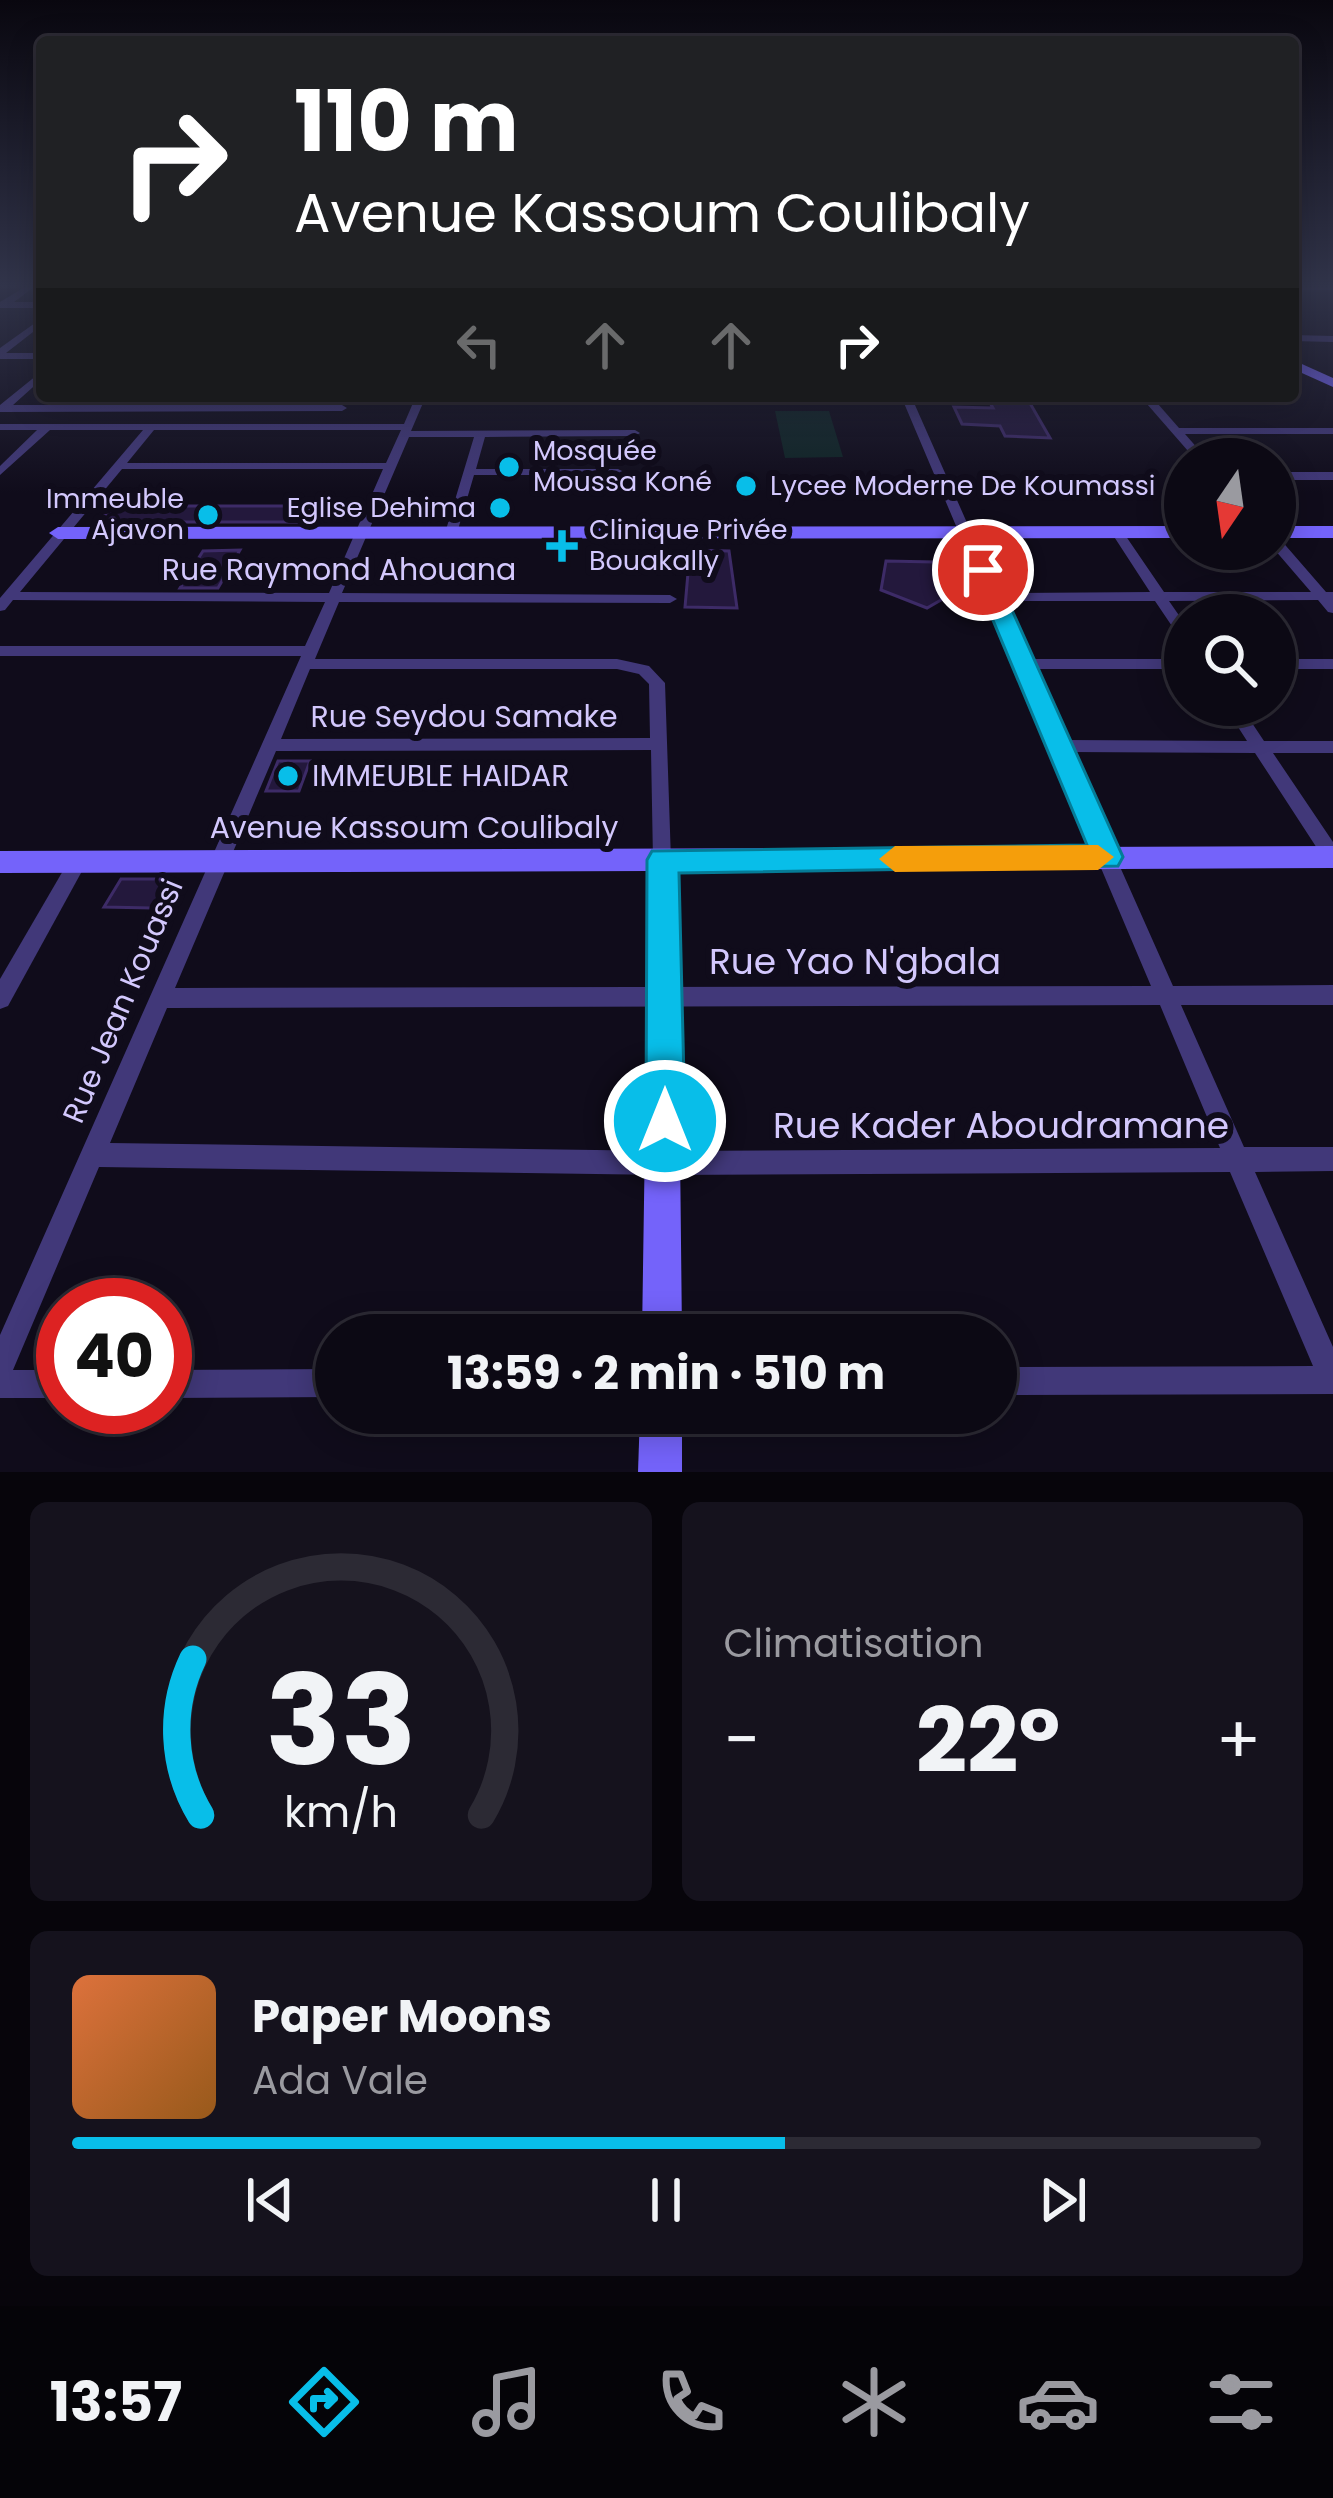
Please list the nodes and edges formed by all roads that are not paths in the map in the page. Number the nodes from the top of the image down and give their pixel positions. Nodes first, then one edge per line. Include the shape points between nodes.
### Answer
1 (1299, 367) edge
2 (36, 381) edge
3 (1333, 383) edge
4 (199, 402) edge
5 (345, 402) edge
6 (419, 402) edge
7 (594, 402) edge
8 (909, 402) edge
9 (1150, 402) edge
10 (194, 408) junction
11 (1, 409) edge
12 (151, 427) junction
13 (178, 427) junction
14 (331, 427) junction
15 (0, 428) edge
16 (47, 428) junction
17 (406, 430) junction
18 (1176, 430) junction
19 (1333, 431) edge
20 (590, 433) junction
21 (481, 434) junction
22 (635, 434) dead end
23 (1183, 438) edge
24 (116, 466) junction
25 (391, 466) junction
26 (0, 472) edge
27 (469, 472) junction
28 (618, 472) dead end
29 (1296, 476) edge
30 (1333, 476) edge
31 (967, 532) junction
32 (1117, 532) junction
33 (1164, 532) edge
34 (1296, 532) edge
35 (1333, 532) edge
36 (58, 533) junction
37 (362, 533) junction
38 (451, 533) junction
39 (1296, 565) edge
40 (335, 595) junction
41 (1160, 596) junction
42 (994, 597) junction
43 (670, 599) dead end
44 (1329, 600) edge
45 (4, 602) edge
46 (1164, 602) edge
47 (0, 651) edge
48 (308, 658) junction
49 (1024, 664) junction
50 (1164, 664) edge
51 (1296, 664) edge
52 (1333, 664) edge
53 (1246, 726) edge
54 (659, 744) junction
55 (270, 745) junction
56 (1058, 746) junction
57 (1260, 747) junction
58 (1333, 747) edge
59 (1107, 857) junction
60 (1333, 857) edge
61 (663, 860) junction
62 (220, 861) junction
63 (0, 862) edge
64 (78, 862) junction
65 (664, 994) junction
66 (1167, 995) junction
67 (1333, 995) edge
68 (0, 997) edge
69 (161, 998) junction
70 (93, 1155) junction
71 (1238, 1159) junction
72 (1333, 1159) edge
73 (665, 1163) junction
74 (662, 1314) edge
75 (0, 1368) edge
76 (1333, 1380) edge
77 (1017, 1382) edge
78 (315, 1383) edge
79 (0, 1384) edge
80 (36, 1384) edge
81 (192, 1384) edge
82 (661, 1434) edge
83 (660, 1472) edge

1 - 3 street
2 - 11 street
4 - 10 street
5 - 10 street
5 - 14 street
6 - 17 street, Rue Jean Kouassi
7 - 20 street
8 - 31 street
9 - 18 street
10 - 11 street
10 - 13 street
12 - 13 street
12 - 16 street
12 - 24 street
13 - 14 street
14 - 17 street
15 - 16 street
16 - 26 street
17 - 21 street
17 - 25 street, Rue Jean Kouassi
18 - 19 street
18 - 23 street
20 - 21 street
20 - 22 street
21 - 27 street
24 - 25 street
24 - 36 street
25 - 37 street, Rue Jean Kouassi
27 - 28 street
27 - 38 street
29 - 30 street
31 - 32 street
31 - 38 street
31 - 42 street
32 - 33 street
32 - 41 street
34 - 35 street
36 - 37 street
36 - 45 street
37 - 38 street
37 - 40 street, Rue Jean Kouassi
39 - 44 street
40 - 43 street, Rue Raymond Ahouana
40 - 45 street, Rue Raymond Ahouana
40 - 48 street, Rue Jean Kouassi
41 - 42 street
41 - 44 street
41 - 46 street
42 - 49 street
47 - 48 street
48 - 54 street via 644,670 657,683
48 - 55 street, Rue Jean Kouassi
49 - 50 street
49 - 56 street
51 - 52 street
53 - 57 street
54 - 55 street, Rue Seydou Samake
54 - 61 street
55 - 62 street, Rue Jean Kouassi
56 - 57 street
56 - 59 street
57 - 58 street
57 - 60 street
59 - 60 street, Avenue Kassoum Coulibaly
59 - 61 street, Avenue Kassoum Coulibaly
59 - 66 street
61 - 62 street, Avenue Kassoum Coulibaly
61 - 65 street
62 - 64 street, Avenue Kassoum Coulibaly
62 - 69 street, Rue Jean Kouassi
63 - 64 street, Avenue Kassoum Coulibaly
64 - 68 street
65 - 66 street, Rue Yao N'gbala
65 - 69 street, Rue Yao N'gbala
65 - 73 street
66 - 67 street, Rue Yao N'gbala
66 - 71 street
69 - 70 street, Rue Jean Kouassi
70 - 73 street, Rue Kader Aboudramane
70 - 75 street, Rue Jean Kouassi
71 - 72 street, Rue Kader Aboudramane
71 - 73 street, Rue Kader Aboudramane
71 - 76 street
73 - 74 street
76 - 77 street
78 - 81 street
79 - 80 street
82 - 83 street

